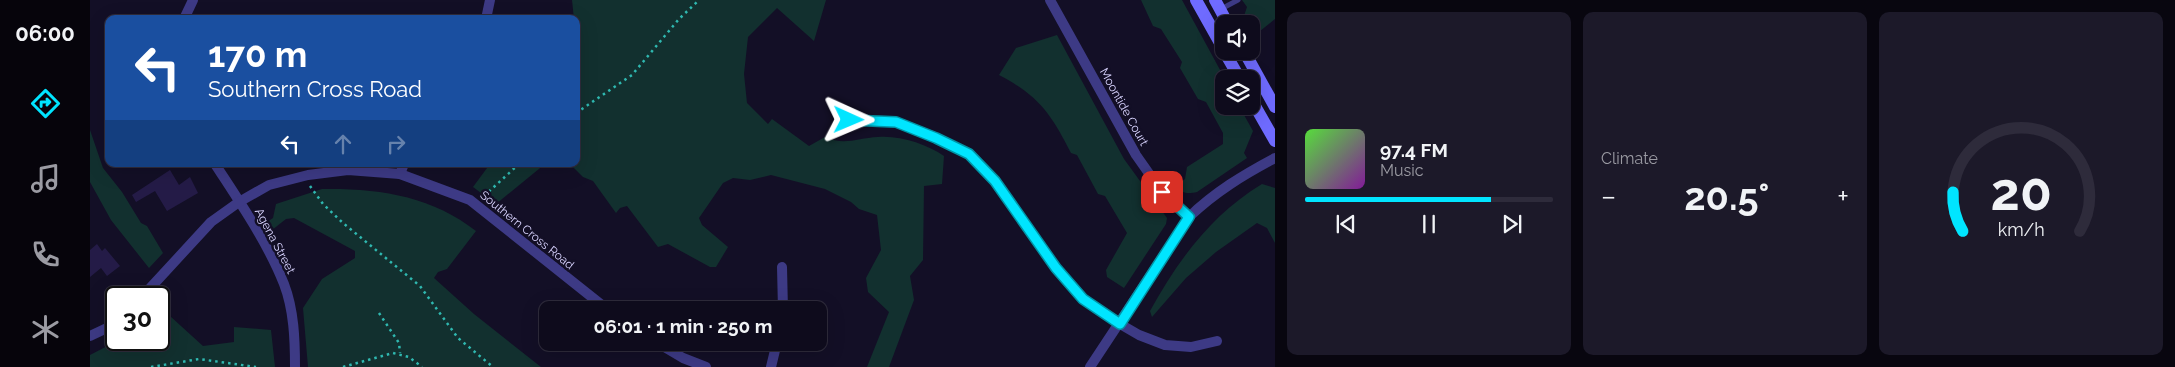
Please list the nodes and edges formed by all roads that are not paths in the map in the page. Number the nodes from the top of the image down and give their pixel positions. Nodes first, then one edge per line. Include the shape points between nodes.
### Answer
1 (193, 0) edge
2 (490, 0) edge
3 (1050, 0) edge
4 (1196, 0) edge
5 (1238, 0) edge
6 (1217, 5) edge
7 (186, 15) edge
8 (487, 15) edge
9 (1215, 35) edge
10 (1249, 60) edge
11 (1275, 107) edge
12 (1260, 115) edge
13 (849, 120) dead end
14 (1275, 141) edge
15 (1275, 158) edge
16 (217, 167) edge
17 (403, 167) edge
18 (400, 174) junction
19 (239, 202) junction
20 (1189, 217) junction
21 (782, 267) dead end
22 (152, 286) edge
23 (597, 301) edge
24 (783, 301) edge
25 (1120, 324) junction
26 (105, 329) edge
27 (90, 336) edge
28 (1217, 341) dead end
29 (672, 351) edge
30 (775, 351) edge
31 (295, 367) edge
32 (706, 367) edge
33 (771, 367) edge
34 (1090, 367) edge

1 - 7 street
2 - 8 street
3 - 20 street, Moontide Court via 1136,155 1162,192
4 - 9 main road
5 - 6 lane
10 - 11 main road
12 - 14 main road
13 - 25 street via 896,122 969,154 995,181 1056,268 1083,299
15 - 20 street via 1232,182
16 - 19 street, Agena Street
17 - 18 street
18 - 19 street, Southern Cross Road via 348,170 306,175 269,185
18 - 23 street, Southern Cross Road via 475,204
19 - 22 street, Southern Cross Road via 212,222
19 - 31 street, Agena Street via 284,285 292,317
20 - 25 street
21 - 24 street
25 - 28 street via 1139,336 1165,345 1191,347
25 - 34 street
26 - 27 street
29 - 32 street
30 - 33 street

